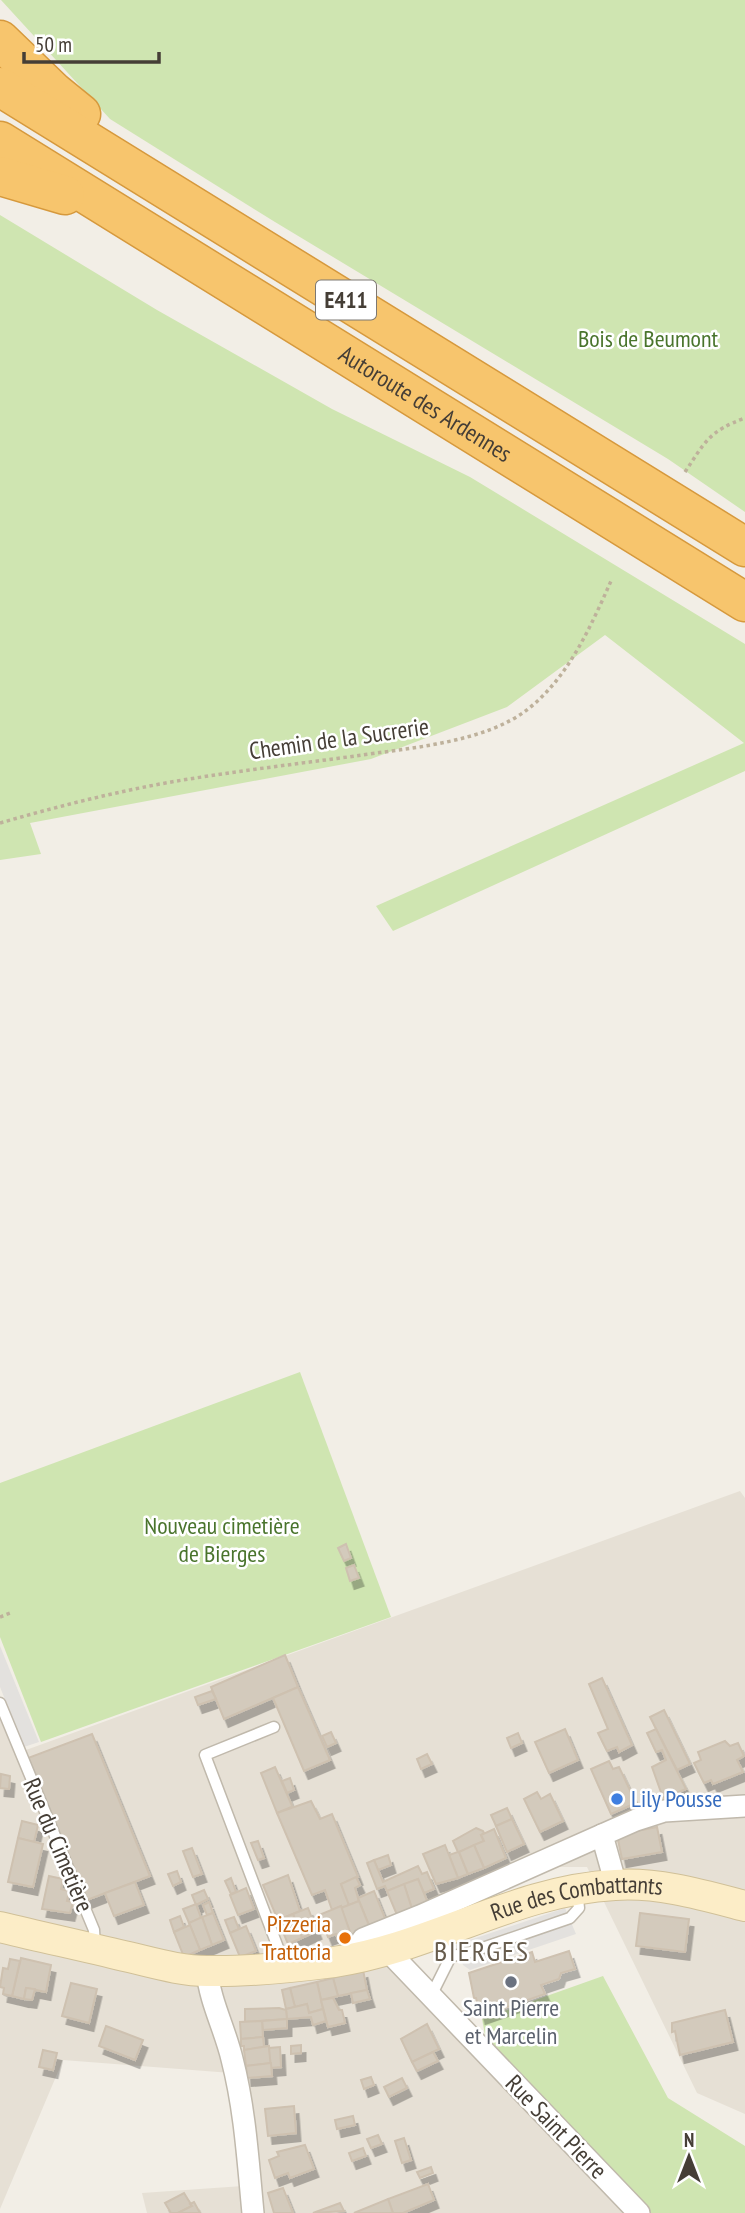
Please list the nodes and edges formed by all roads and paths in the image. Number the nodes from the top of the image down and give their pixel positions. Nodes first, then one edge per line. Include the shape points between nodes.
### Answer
1 (0, 40) edge
2 (0, 87) edge
3 (0, 141) edge
4 (137, 172) junction
5 (0, 176) edge
6 (105, 206) junction
7 (745, 418) edge
8 (685, 472) dead end
9 (745, 547) edge
10 (611, 581) dead end
11 (745, 602) edge
12 (0, 823) edge
13 (13, 1612) dead end
14 (0, 1617) edge
15 (0, 1703) edge
16 (274, 1727) dead end
17 (745, 1807) edge
18 (602, 1835) junction
19 (616, 1885) junction
20 (745, 1906) edge
21 (0, 1927) edge
22 (446, 1944) junction
23 (94, 1949) junction
24 (387, 1950) junction
25 (356, 1958) junction
26 (285, 1966) junction
27 (207, 1971) junction
28 (431, 1996) junction
29 (253, 2213) edge
30 (639, 2213) edge

1 - 4 highway via 54,92 118,138
2 - 4 highway, Autoroute des Ardennes / E411
3 - 6 highway, Autoroute des Ardennes / E411
4 - 9 highway, Autoroute des Ardennes / E411
5 - 6 highway
6 - 11 highway, Autoroute des Ardennes / E411
7 - 8 path via 709,436
10 - 12 path, Chemin de la Sucrerie via 592,624 545,694 526,711 495,727 410,748 199,778 65,804
13 - 14 path
15 - 23 lane, Rue du Cimetière via 94,1930
16 - 26 lane via 205,1755
17 - 18 street via 664,1811
18 - 19 street
18 - 25 street via 363,1939
19 - 20 street, Rue des Combattants via 685,1891
19 - 22 street, Rue des Combattants via 529,1900
21 - 23 street, Rue des Combattants
22 - 24 street, Rue des Combattants
22 - 28 lane
23 - 27 street, Rue des Combattants
24 - 25 street, Rue des Combattants
24 - 28 street, Rue Saint Pierre
25 - 26 street, Rue des Combattants
26 - 27 street, Rue des Combattants
27 - 29 street via 243,2110
28 - 30 street, Rue Saint Pierre

